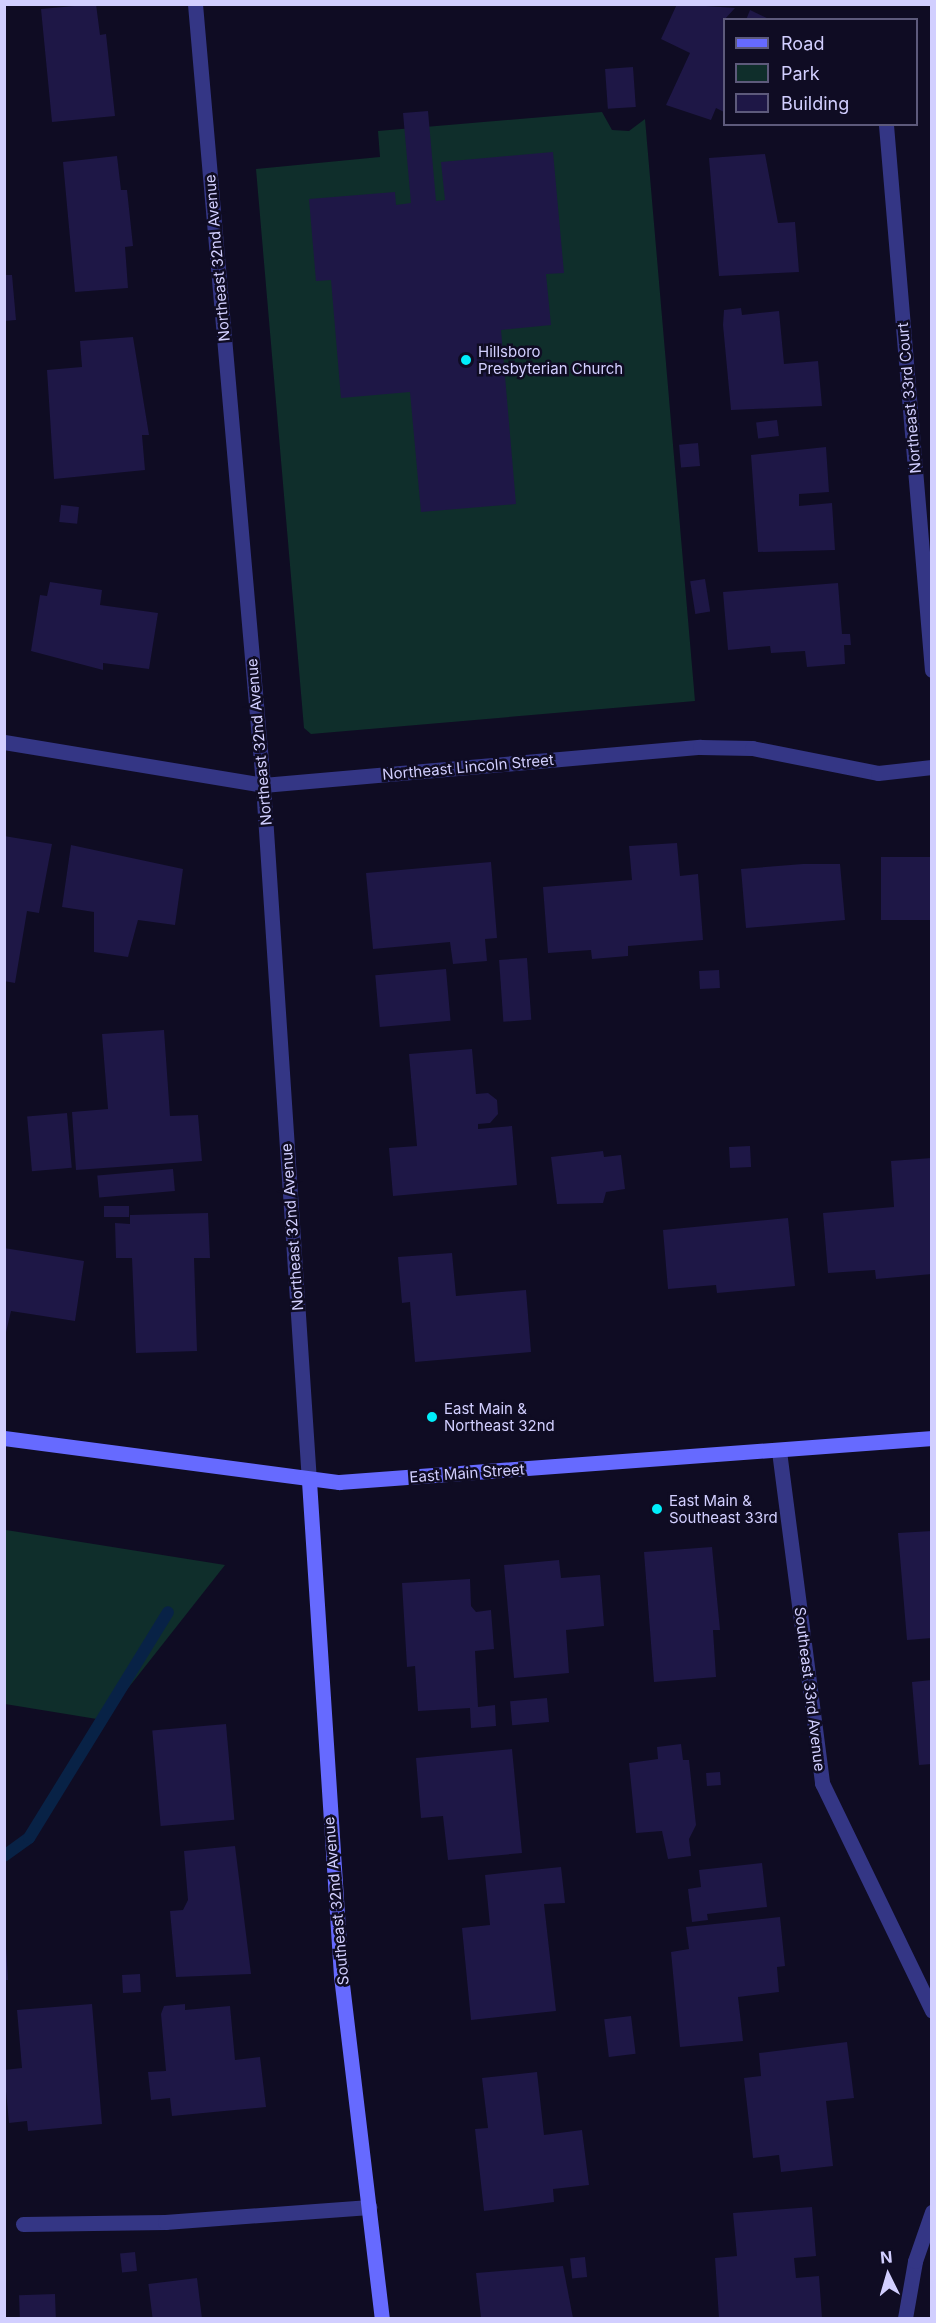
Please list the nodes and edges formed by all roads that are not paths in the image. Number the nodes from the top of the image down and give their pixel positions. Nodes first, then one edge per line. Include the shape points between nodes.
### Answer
1 (195, 4) edge
2 (886, 126) edge
3 (932, 670) edge
4 (4, 742) edge
5 (932, 767) edge
6 (263, 785) junction
7 (4, 1438) edge
8 (932, 1438) edge
9 (779, 1451) junction
10 (309, 1482) junction
11 (932, 2011) edge
12 (369, 2207) junction
13 (932, 2212) edge
14 (23, 2224) dead end
15 (382, 2319) edge
16 (905, 2319) edge

1 - 6 street, Northeast 32nd Avenue
2 - 3 street, Northeast 33rd Court
4 - 6 street, Northeast Lincoln Street
5 - 6 street, Northeast Lincoln Street via 878,773 752,748 700,747
6 - 10 street, Northeast 32nd Avenue
7 - 10 main road, East Main Street
8 - 9 main road, East Main Street
9 - 10 main road, East Main Street
9 - 11 street, Southeast 33rd Avenue via 822,1783
10 - 12 main road, Southeast 32nd Avenue via 341,1976
12 - 14 street via 165,2222
12 - 15 main road, Southeast 32nd Avenue
13 - 16 street via 915,2261

